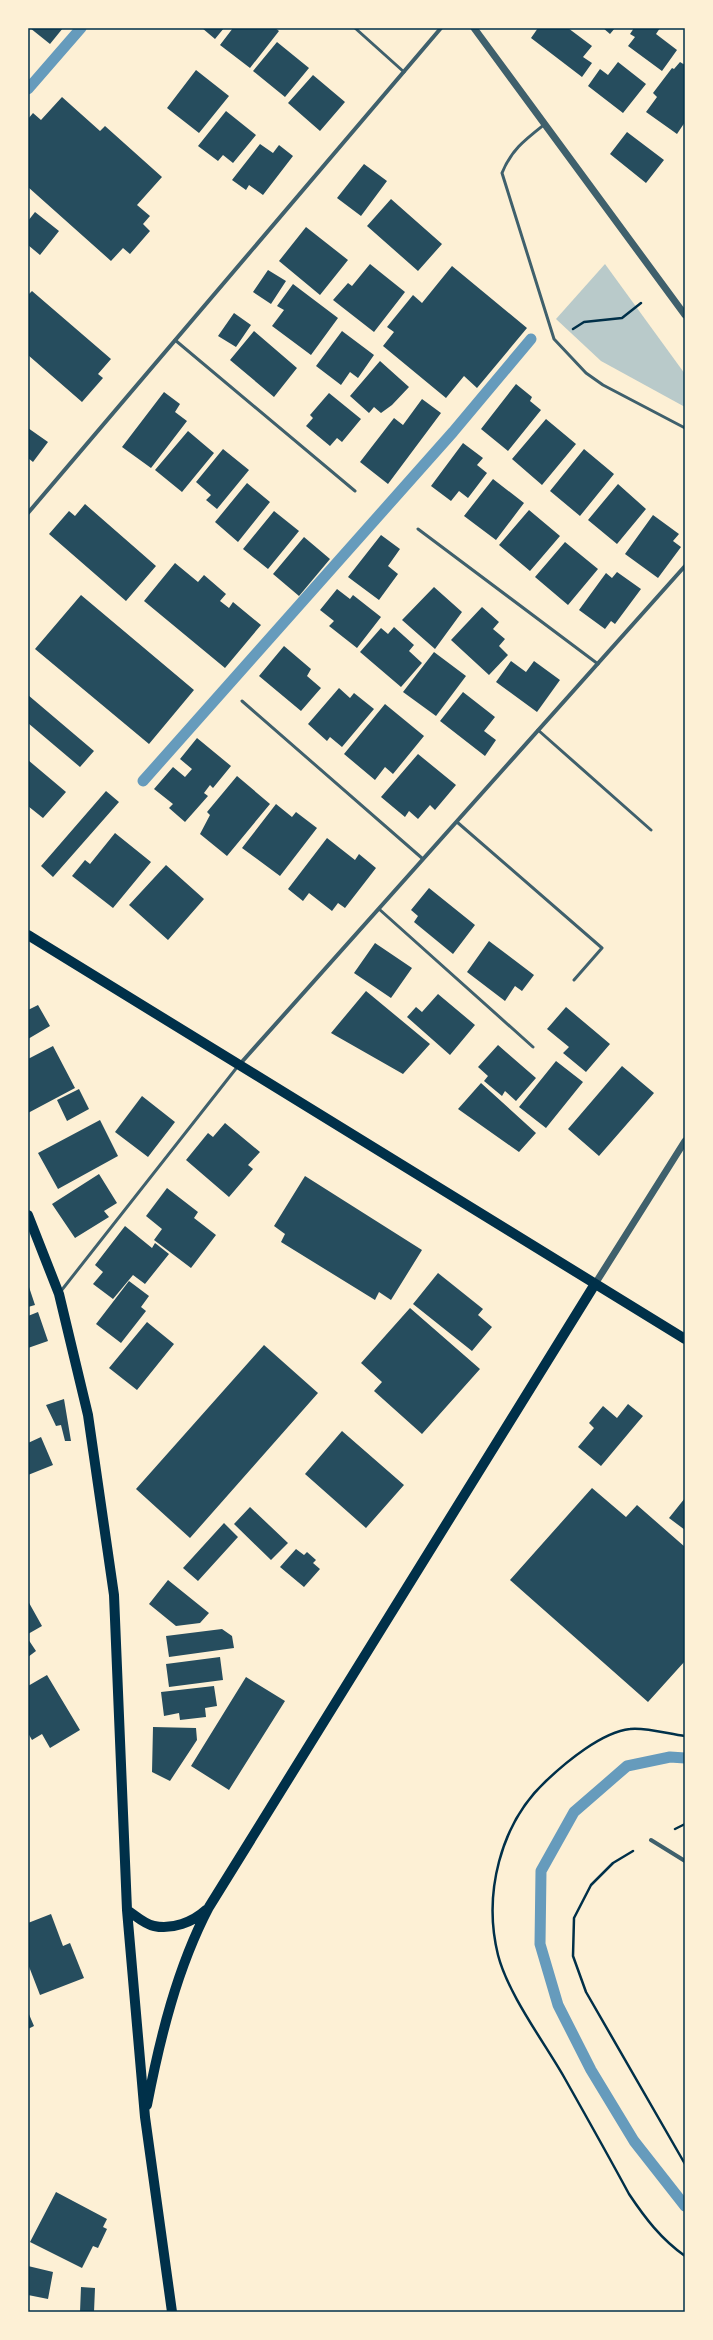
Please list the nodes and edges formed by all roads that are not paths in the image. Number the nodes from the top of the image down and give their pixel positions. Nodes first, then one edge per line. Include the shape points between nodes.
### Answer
1 (355, 28) edge
2 (441, 28) edge
3 (474, 28) edge
4 (404, 72) junction
5 (545, 123) junction
6 (685, 316) edge
7 (175, 340) junction
8 (685, 428) edge
9 (355, 490) dead end
10 (28, 513) edge
11 (418, 529) dead end
12 (685, 566) edge
13 (598, 664) junction
14 (242, 701) dead end
15 (538, 730) junction
16 (457, 822) junction
17 (651, 830) dead end
18 (423, 859) junction
19 (379, 909) junction
20 (28, 935) edge
21 (574, 980) dead end
22 (534, 1046) dead end
23 (238, 1066) junction
24 (685, 1141) edge
25 (28, 1214) edge
26 (596, 1284) junction
27 (59, 1294) junction
28 (685, 1339) edge
29 (651, 1840) road end
30 (685, 1862) edge
31 (209, 1907) junction
32 (127, 1910) junction
33 (145, 2117) junction
34 (172, 2312) edge

1 - 4 lane
2 - 4 street
3 - 5 street
4 - 7 street
5 - 6 street
5 - 8 lane via 508,158 502,173 554,339 586,373 603,385
7 - 9 lane
7 - 10 street
11 - 13 lane
12 - 13 street
13 - 15 street
14 - 18 lane
15 - 16 street
15 - 17 lane
16 - 18 street
16 - 21 lane via 602,948
18 - 19 street
19 - 22 lane
19 - 23 street
20 - 23 main road
23 - 26 main road
23 - 27 lane
24 - 26 street
25 - 27 main road
26 - 28 main road
26 - 31 main road
27 - 32 main road via 88,1416 114,1596
29 - 30 street
31 - 32 main road via 198,1917 168,1927 153,1926
31 - 33 main road via 188,1954 168,2017 154,2066
32 - 33 main road
33 - 34 main road

